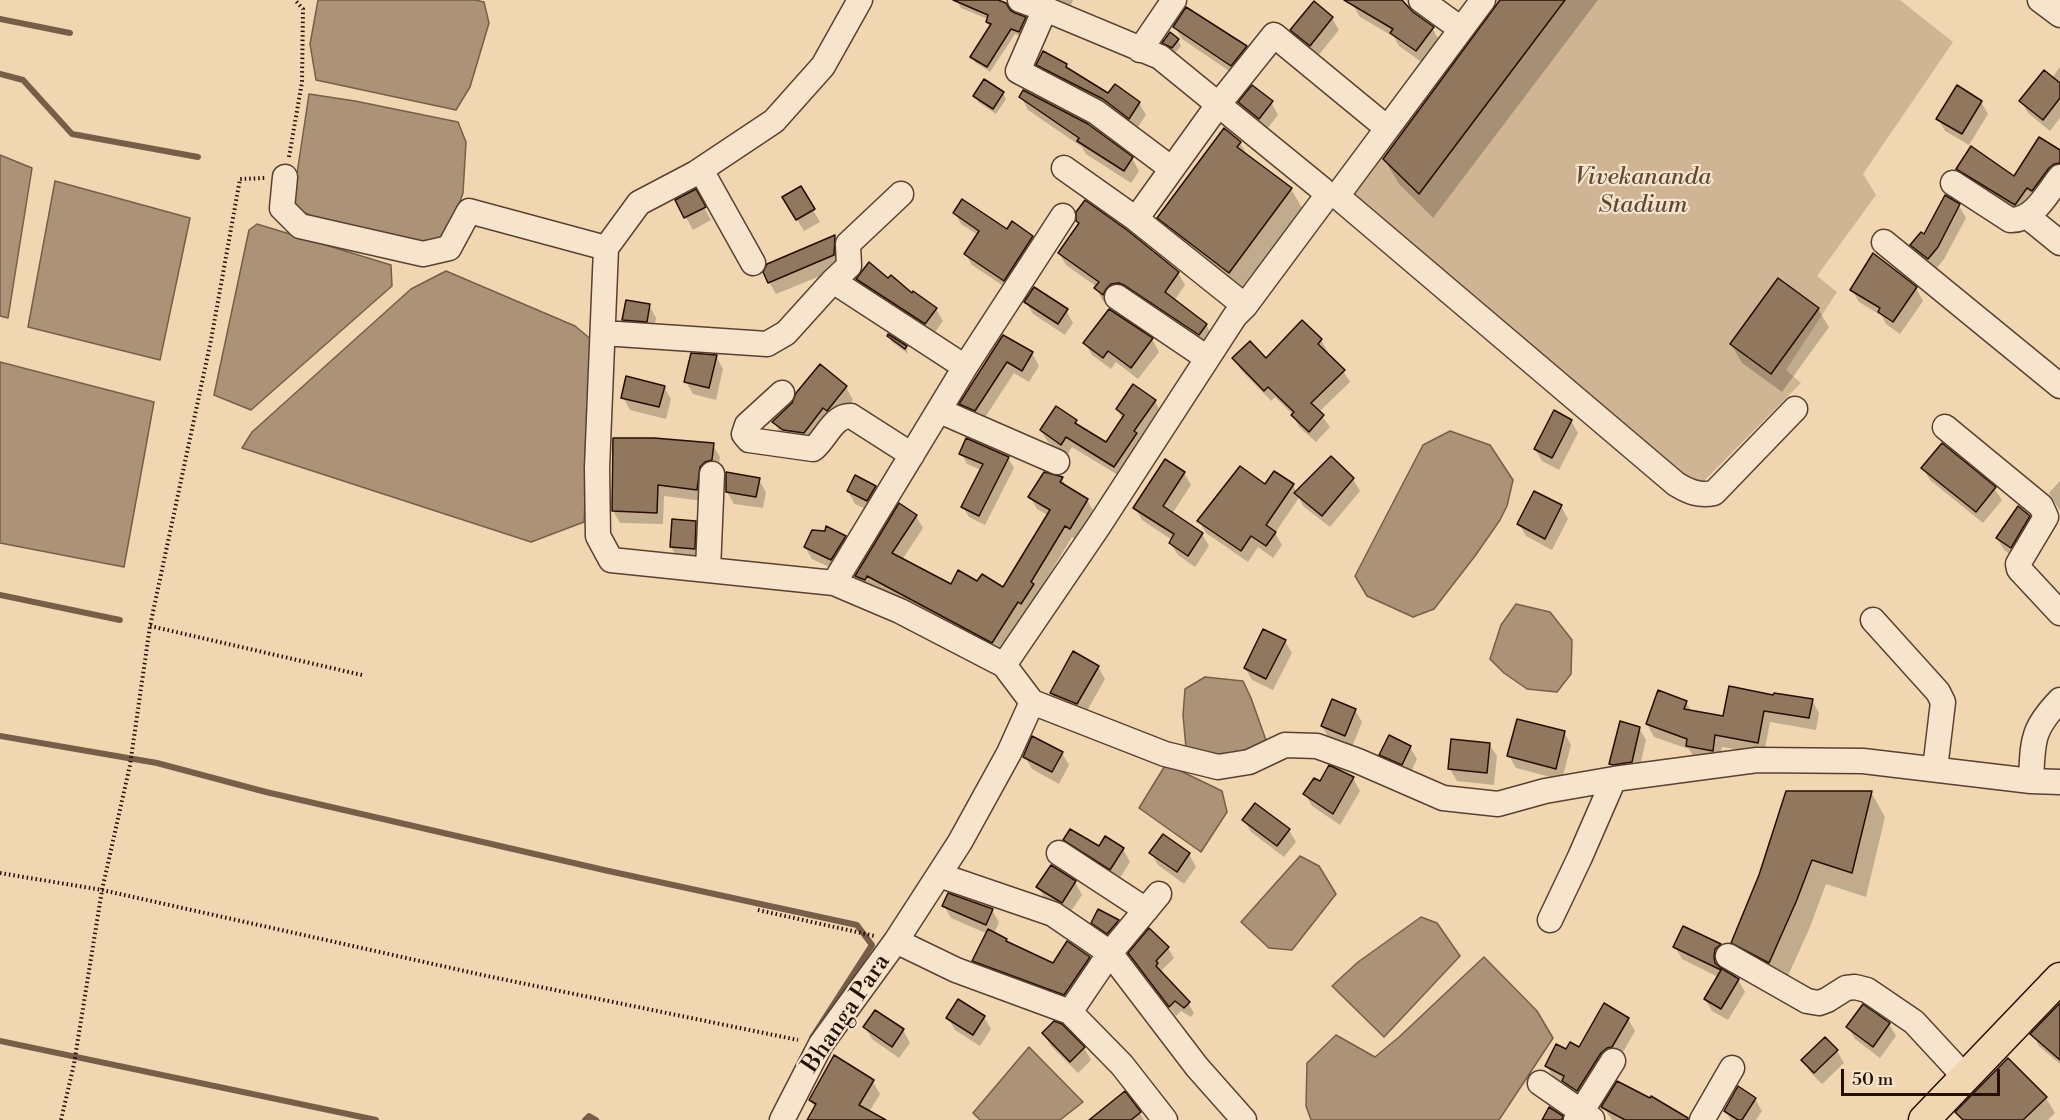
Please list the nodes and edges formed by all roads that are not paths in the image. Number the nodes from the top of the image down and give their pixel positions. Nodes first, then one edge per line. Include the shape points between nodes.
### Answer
1 (860, 0) edge
2 (1020, 0) edge
3 (1174, 0) edge
4 (1421, 0) edge
5 (1483, 0) edge
6 (2040, 0) edge
7 (1045, 9) junction
8 (2060, 15) edge
9 (1461, 29) junction
10 (1140, 50) junction
11 (1218, 105) junction
12 (1387, 128) junction
13 (1064, 168) dead end
14 (1172, 169) junction
15 (701, 170) junction
16 (285, 177) road end
17 (2060, 177) edge
18 (1953, 183) dead end
19 (901, 194) dead end
20 (1332, 196) junction
21 (1063, 216) dead end
22 (2028, 218) junction
23 (1136, 219) junction
24 (1884, 242) dead end
25 (2060, 243) edge
26 (606, 248) junction
27 (753, 263) dead end
28 (833, 281) junction
29 (1117, 297) dead end
30 (1245, 306) junction
31 (603, 333) junction
32 (1207, 358) junction
33 (965, 367) junction
34 (2060, 386) edge
35 (782, 393) dead end
36 (1795, 409) dead end
37 (940, 411) junction
38 (1945, 427) dead end
39 (912, 455) junction
40 (1057, 462) dead end
41 (712, 474) dead end
42 (708, 570) junction
43 (834, 584) junction
44 (2060, 613) edge
45 (1873, 620) dead end
46 (1004, 665) junction
47 (2060, 700) edge
48 (1032, 702) junction
49 (1935, 769) junction
50 (1614, 779) junction
51 (2031, 781) junction
52 (2060, 782) edge
53 (1059, 853) dead end
54 (939, 875) junction
55 (1550, 920) dead end
56 (888, 939) junction
57 (1110, 953) junction
58 (1728, 956) dead end
59 (2060, 978) edge
60 (1070, 1012) junction
61 (1613, 1061) dead end
62 (1732, 1068) dead end
63 (1964, 1076) junction
64 (1540, 1083) dead end
65 (1583, 1117) edge
66 (1934, 1117) edge
67 (782, 1120) edge
68 (1165, 1120) edge
69 (1244, 1120) edge
70 (1702, 1120) edge

1 - 15 street via 823,66 774,122
2 - 7 street
3 - 10 street
4 - 9 street
5 - 9 street
6 - 8 street
7 - 10 street
7 - 14 street via 1018,71 1096,112
9 - 12 street
10 - 11 street via 1160,57
11 - 12 street via 1274,35
11 - 14 street
11 - 20 street
12 - 20 street
13 - 23 street
14 - 23 street
15 - 26 street via 639,203
15 - 27 street
16 - 26 street via 282,208 300,226 423,254 449,248 469,211
17 - 22 street
18 - 22 street via 2010,220
19 - 28 street via 848,244 849,266
20 - 30 street
20 - 36 street via 1686,490 1714,493
21 - 33 street
22 - 25 street
23 - 30 street
24 - 34 street
26 - 31 street
28 - 31 street via 786,333 767,344
28 - 33 street
29 - 32 street
30 - 32 street
31 - 42 street via 598,536 611,560
32 - 46 street
33 - 37 street
35 - 39 street via 747,425 744,434 749,440 813,449 844,415
37 - 39 street
37 - 40 street
38 - 44 street via 2041,506 2046,517 2018,564
39 - 43 street
41 - 42 street
42 - 43 street
43 - 46 street via 900,610
45 - 49 street via 1938,692 1943,709
46 - 48 street
47 - 51 street via 2044,716 2032,741
48 - 50 street via 1165,754 1218,767 1249,762 1286,745 1317,746 1443,798 1498,804
48 - 54 street, Bhanga Para via 1009,753
49 - 50 street via 1863,761 1757,760
49 - 51 street
50 - 55 street
51 - 52 street
53 - 57 street via 1153,902
54 - 56 street, Bhanga Para
54 - 57 street via 1053,914
56 - 60 street via 956,970
56 - 67 street, Bhanga Para via 821,1044
57 - 60 street
57 - 69 street via 1197,1067
58 - 63 street via 1807,1001 1819,1003 1846,988 1867,990 1914,1022
59 - 63 main road
60 - 68 street via 1122,1065
61 - 65 street
62 - 70 street
63 - 66 main road
64 - 65 street

